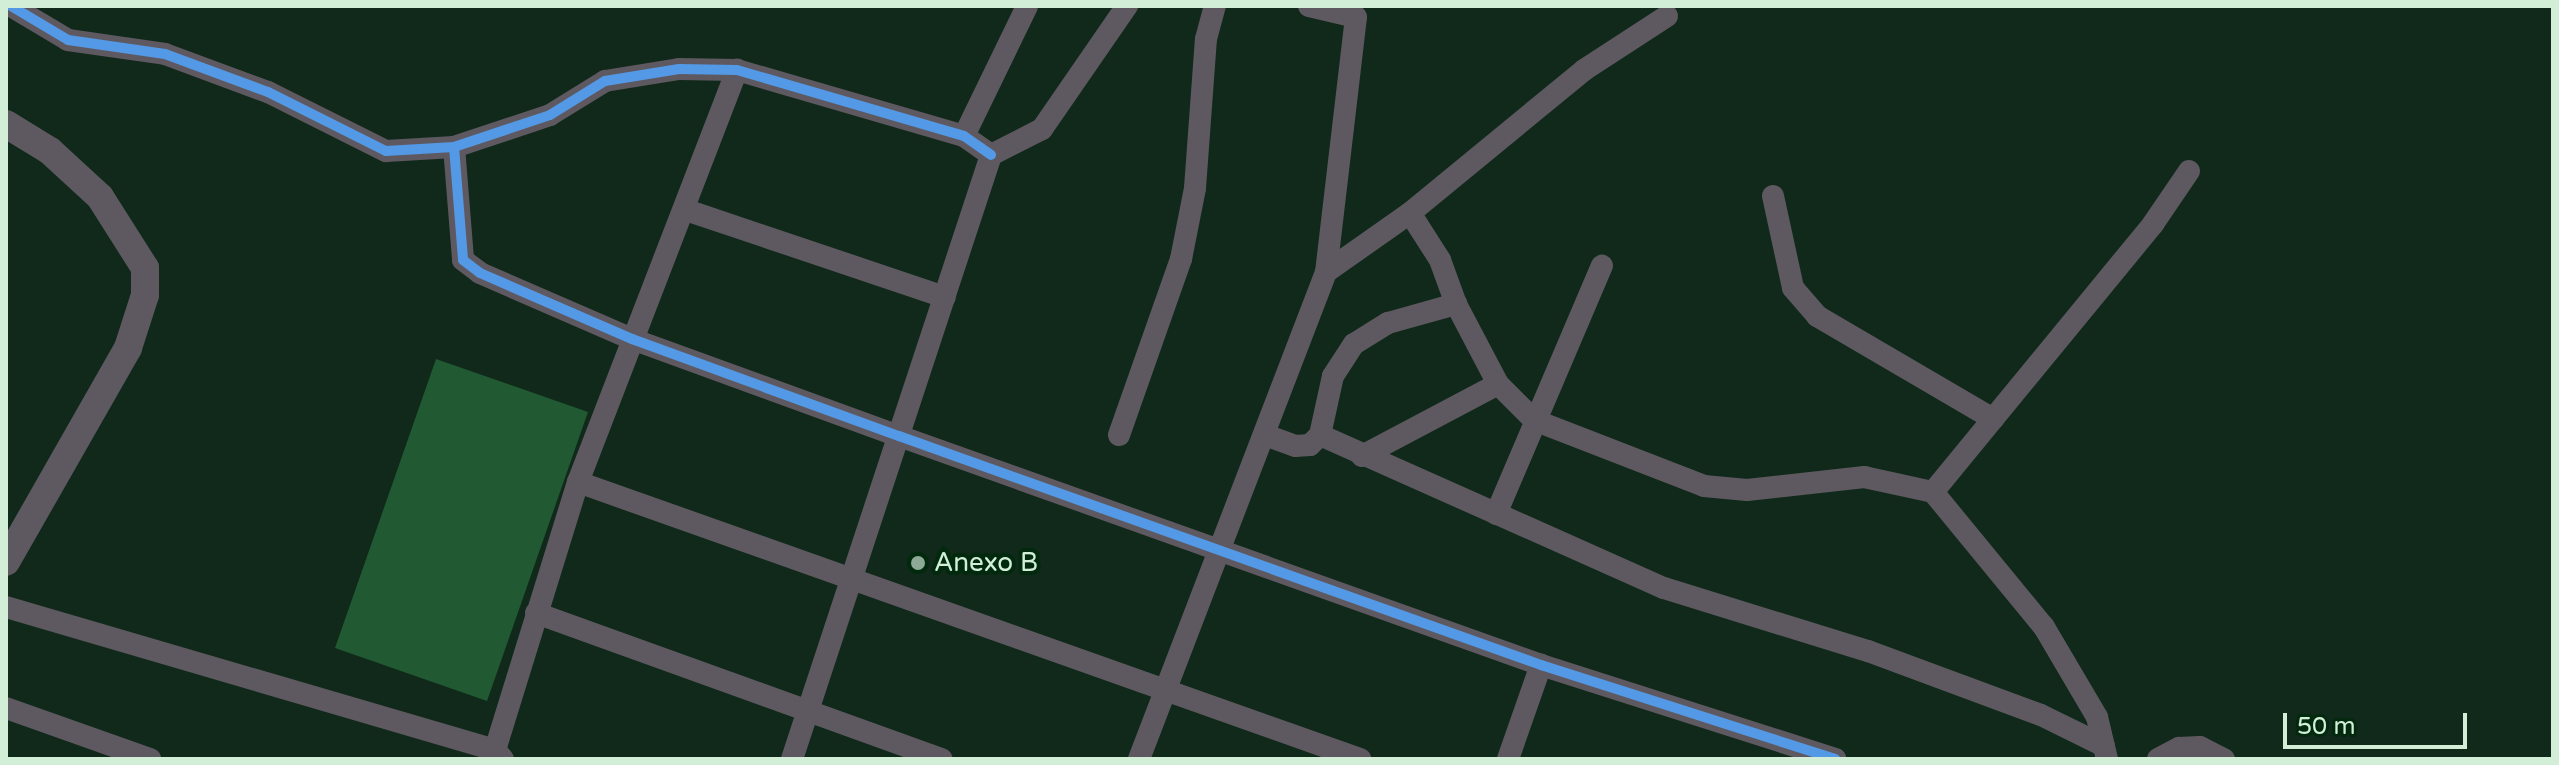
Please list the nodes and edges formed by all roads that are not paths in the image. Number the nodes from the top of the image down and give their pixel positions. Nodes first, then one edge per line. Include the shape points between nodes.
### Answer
1 (11, 6) edge
2 (1027, 6) edge
3 (1127, 6) edge
4 (1215, 6) edge
5 (1309, 6) edge
6 (1667, 16) dead end
7 (737, 70) junction
8 (6, 124) edge
9 (964, 136) junction
10 (454, 147) junction
11 (991, 155) junction
12 (2189, 171) dead end
13 (1773, 196) dead end
14 (686, 210) junction
15 (1410, 213) junction
16 (1602, 266) dead end
17 (1326, 272) junction
18 (945, 297) junction
19 (1456, 304) junction
20 (632, 339) junction
21 (1498, 384) junction
22 (1993, 419) junction
23 (1534, 420) junction
24 (1119, 435) dead end
25 (1265, 435) junction
26 (1320, 435) junction
27 (899, 436) junction
28 (1362, 456) junction
29 (578, 482) junction
30 (1933, 492) junction
31 (1496, 514) junction
32 (1223, 549) junction
33 (6, 562) edge
34 (849, 577) junction
35 (6, 607) edge
36 (536, 613) junction
37 (1541, 665) junction
38 (1162, 690) junction
39 (6, 708) edge
40 (808, 713) junction
41 (2106, 753) edge
42 (499, 755) edge
43 (1823, 757) edge
44 (150, 759) edge
45 (792, 759) edge
46 (942, 759) edge
47 (1139, 759) edge
48 (1360, 759) edge
49 (1508, 759) edge
50 (2158, 759) edge
51 (2224, 759) edge

1 - 10 street via 68,40 165,54 268,92 386,151
2 - 9 street
3 - 11 street via 1042,129
4 - 24 street via 1206,39 1195,188 1181,259
5 - 17 street via 1356,17
6 - 15 street via 1584,70
7 - 9 street
7 - 10 street via 679,69 605,81 550,115
7 - 14 street
8 - 33 street via 50,151 100,197 145,268 145,295 128,348
9 - 11 street
10 - 20 street via 463,260 480,273
11 - 18 street
12 - 22 street via 2153,224
13 - 22 street via 1793,288 1817,316
14 - 18 street
14 - 20 street
15 - 17 street
15 - 19 street via 1440,260
16 - 23 street
17 - 25 street
18 - 27 street
19 - 21 street
19 - 26 street via 1388,323 1354,344 1333,376
20 - 27 street
20 - 29 street
21 - 23 street
21 - 28 street
22 - 30 street
23 - 30 street via 1704,486 1747,490 1864,477
23 - 31 street
25 - 26 street via 1295,446 1310,445
25 - 32 street
26 - 28 street
27 - 32 street
27 - 34 street
28 - 31 street
29 - 34 street
29 - 36 street
30 - 41 street via 2044,627 2097,717
31 - 41 street via 1664,588 1845,643 2041,715
32 - 37 street
32 - 38 street
34 - 38 street
34 - 40 street
35 - 42 street
36 - 40 street
36 - 42 street
37 - 43 street
37 - 49 street
38 - 47 street
38 - 48 street
39 - 44 street
40 - 45 street
40 - 46 street
50 - 51 street via 2179,748 2200,747

